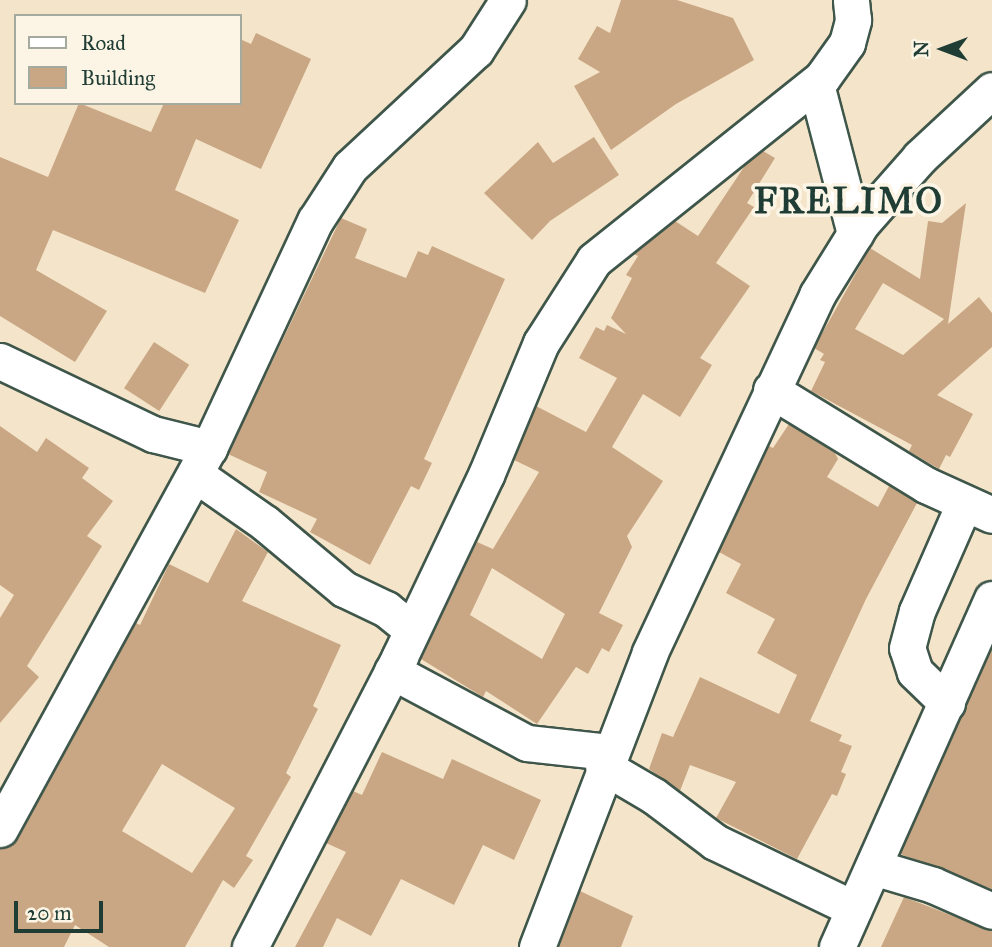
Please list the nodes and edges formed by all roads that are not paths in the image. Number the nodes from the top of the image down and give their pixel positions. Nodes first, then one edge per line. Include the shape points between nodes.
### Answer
1 (508, 0) edge
2 (851, 0) edge
3 (816, 84) junction
4 (992, 90) edge
5 (855, 234) junction
6 (0, 361) edge
7 (771, 390) junction
8 (202, 461) junction
9 (978, 510) edge
10 (992, 599) edge
11 (412, 630) junction
12 (392, 671) junction
13 (947, 703) junction
14 (606, 759) junction
15 (0, 829) edge
16 (873, 867) junction
17 (854, 909) junction
18 (992, 911) edge
19 (250, 947) edge
20 (537, 947) edge
21 (837, 947) edge

1 - 8 street via 476,50 350,167 315,221
2 - 3 street via 853,20 847,43
3 - 5 street
3 - 11 street via 594,260 541,343
4 - 5 street via 920,157
5 - 7 street via 817,295
6 - 8 street
7 - 9 street via 863,448
7 - 14 street via 671,605
8 - 11 street via 265,523 344,589 386,609
8 - 15 street
9 - 13 street via 917,611 907,648 915,673
10 - 13 street
11 - 12 street
12 - 14 street via 527,743
12 - 19 street
13 - 16 street
14 - 17 street via 715,842
14 - 20 street
16 - 17 street
16 - 18 street via 933,885
17 - 21 street

